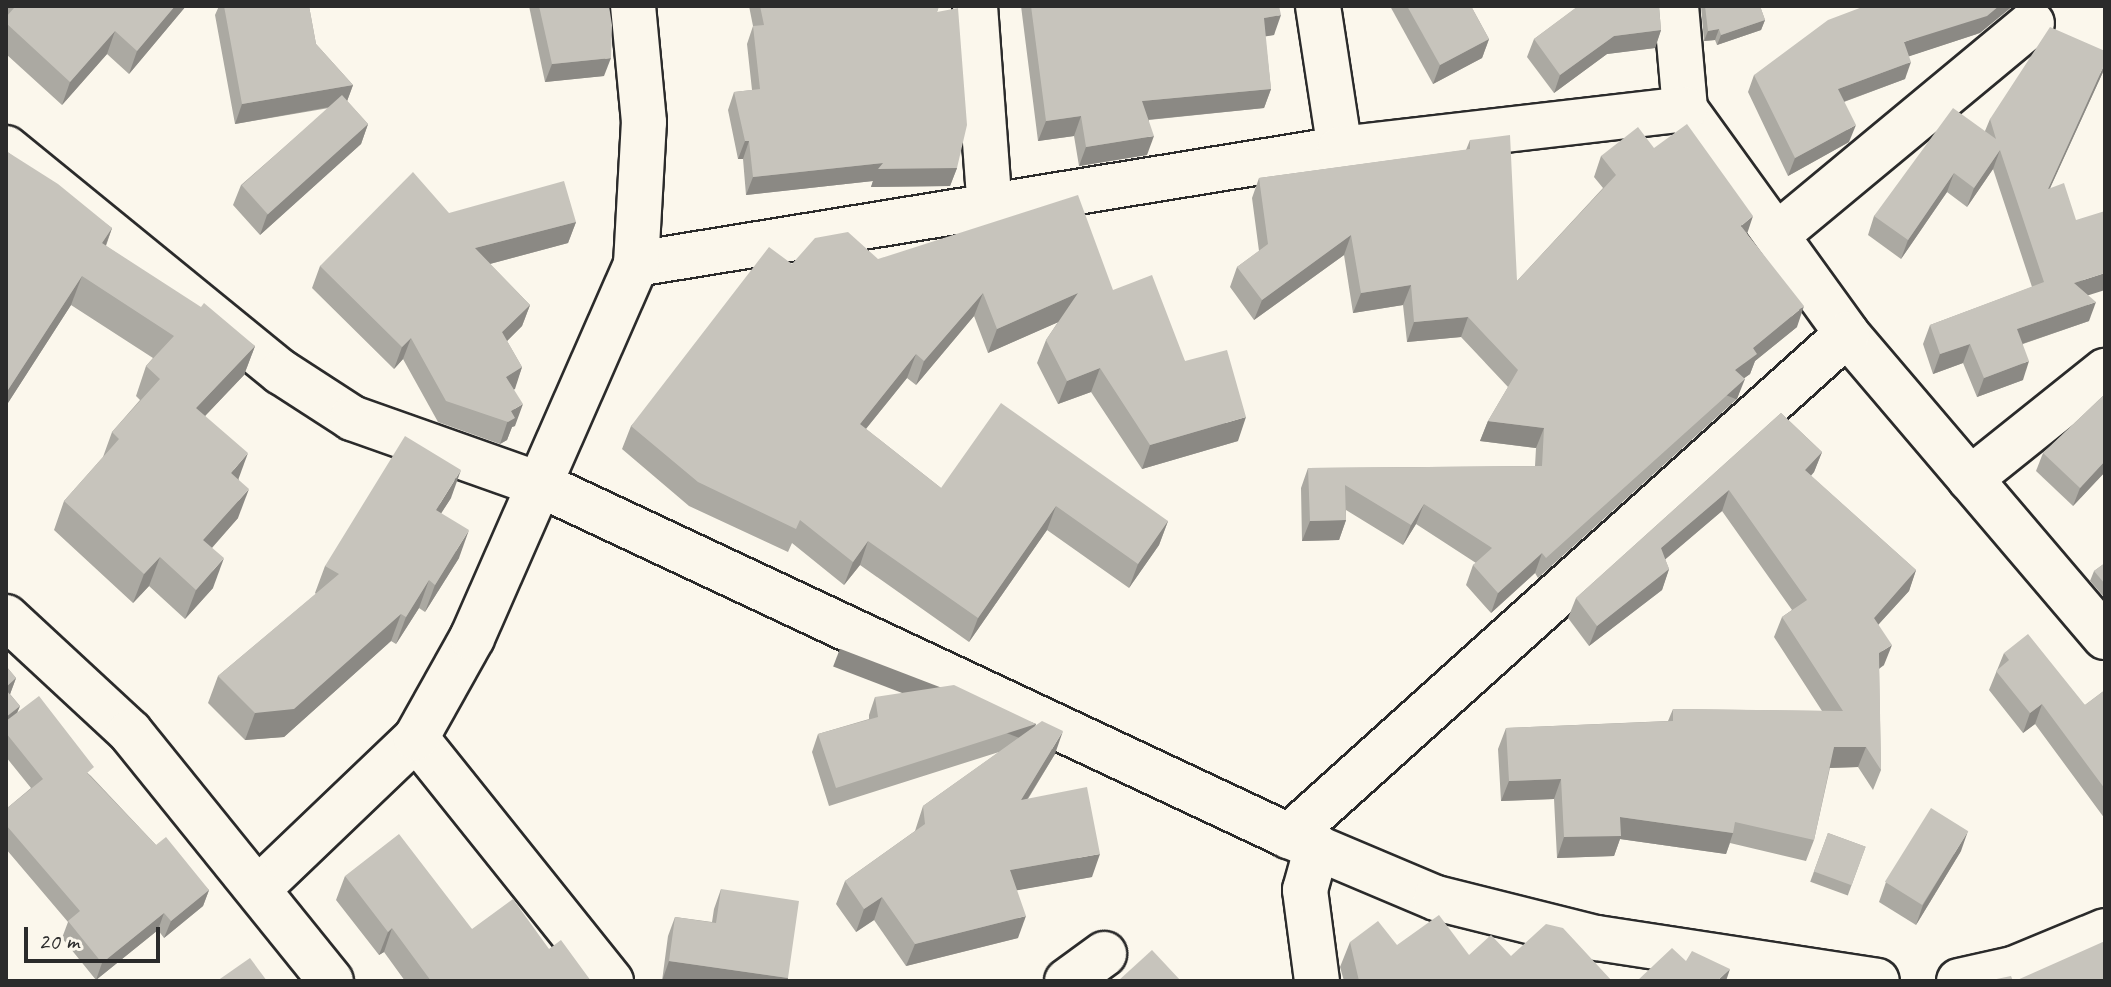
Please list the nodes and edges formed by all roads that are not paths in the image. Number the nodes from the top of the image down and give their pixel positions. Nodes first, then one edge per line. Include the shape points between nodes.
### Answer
1 (633, 6) edge
2 (975, 6) edge
3 (1318, 6) edge
4 (1676, 6) edge
5 (2032, 23) dead end
6 (1685, 109) junction
7 (6, 148) edge
8 (1340, 149) junction
9 (990, 208) junction
10 (1778, 234) junction
11 (636, 264) junction
12 (1847, 334) junction
13 (2105, 371) edge
14 (1970, 479) junction
15 (541, 485) junction
16 (6, 617) edge
17 (2105, 637) edge
18 (416, 738) junction
19 (1303, 841) junction
20 (258, 889) junction
21 (2105, 931) edge
22 (1104, 954) dead end
23 (331, 981) edge
24 (611, 981) edge
25 (1067, 981) edge
26 (1317, 981) edge
27 (1877, 981) edge
28 (1959, 981) edge

1 - 11 street via 644,122
2 - 9 street
3 - 8 street
4 - 6 street
5 - 10 street
6 - 8 street
6 - 10 street
7 - 15 street via 281,372 352,418
8 - 9 street
9 - 11 street
10 - 12 street
11 - 15 street
12 - 14 street
12 - 19 street
13 - 14 street
14 - 17 street
15 - 18 street via 472,638
15 - 19 street
16 - 20 street via 130,732
18 - 20 street
18 - 24 street
19 - 26 street
19 - 27 street via 1436,898 1597,938
20 - 23 street
21 - 28 street via 2013,969
22 - 25 street

